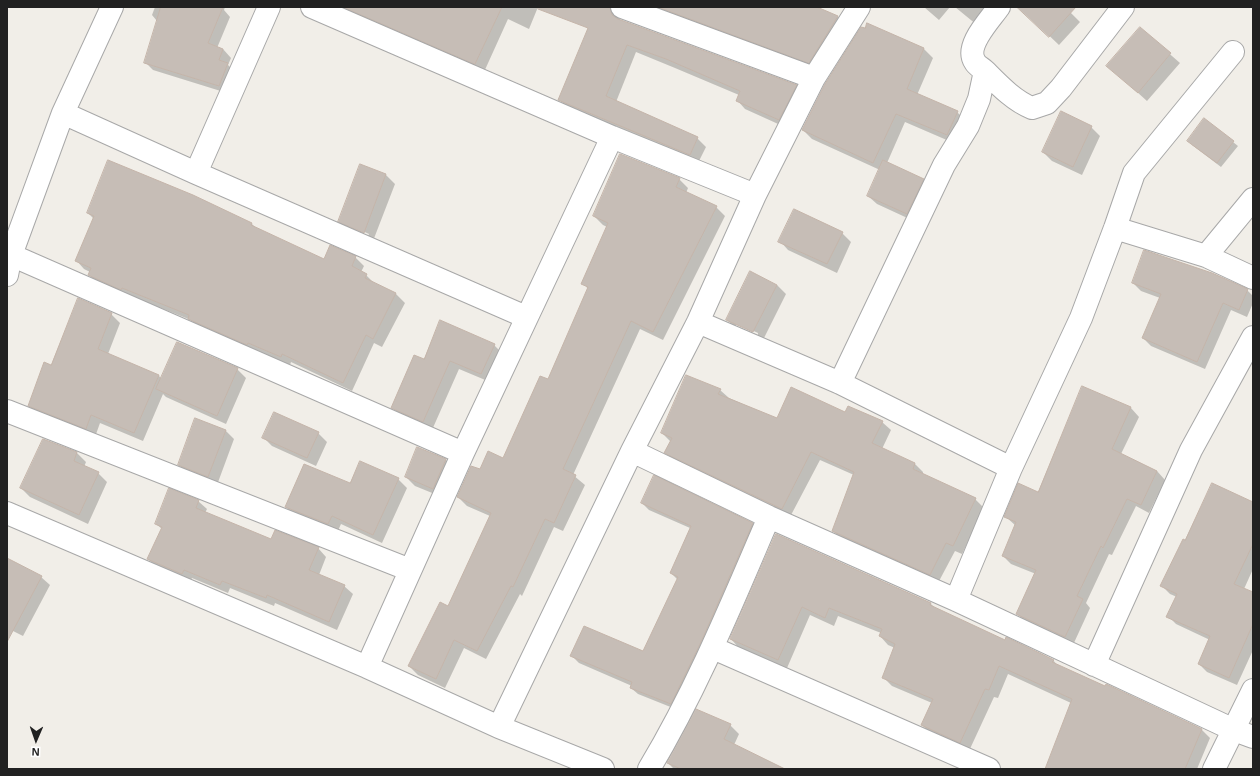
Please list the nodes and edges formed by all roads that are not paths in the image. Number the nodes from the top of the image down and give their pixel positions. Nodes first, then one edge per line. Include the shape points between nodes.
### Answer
1 (112, 7) edge
2 (269, 7) edge
3 (312, 7) edge
4 (622, 7) edge
5 (859, 7) edge
6 (999, 7) edge
7 (1123, 7) edge
8 (1233, 52) dead end
9 (985, 71) junction
10 (814, 78) junction
11 (62, 113) junction
12 (612, 137) junction
13 (196, 173) junction
14 (755, 196) junction
15 (1253, 199) edge
16 (1115, 228) junction
17 (1206, 256) junction
18 (9, 265) edge
19 (1253, 278) edge
20 (526, 318) junction
21 (698, 322) junction
22 (1253, 337) edge
23 (840, 383) junction
24 (7, 411) edge
25 (632, 451) junction
26 (462, 453) junction
27 (1011, 468) junction
28 (7, 513) edge
29 (769, 517) junction
30 (410, 570) junction
31 (956, 600) junction
32 (713, 648) junction
33 (1094, 665) junction
34 (367, 667) junction
35 (1253, 690) edge
36 (499, 727) junction
37 (1244, 734) edge
38 (603, 769) edge
39 (649, 769) edge
40 (989, 769) edge
41 (1214, 769) edge

1 - 11 street
2 - 13 street
3 - 12 street
4 - 10 street
5 - 10 street
6 - 9 street via 974,43 971,52 975,62
7 - 9 street via 1047,103 1032,108 1025,106
8 - 16 street via 1134,173
9 - 23 street via 979,99 968,126 944,165
10 - 14 street
11 - 13 street
11 - 18 street
12 - 14 street
12 - 20 street
13 - 20 street
14 - 21 street
15 - 17 street
16 - 17 street
16 - 27 street via 1082,318
17 - 19 street
18 - 26 street
20 - 26 street
21 - 23 street
21 - 25 street
22 - 33 street via 1191,450
23 - 27 street
24 - 30 street
25 - 29 street
25 - 36 street
26 - 30 street
27 - 31 street
28 - 34 street
29 - 31 street
29 - 32 street
30 - 34 street
31 - 33 street
32 - 39 street
32 - 40 street
33 - 37 street
34 - 36 street
35 - 37 street
36 - 38 street
37 - 41 street

